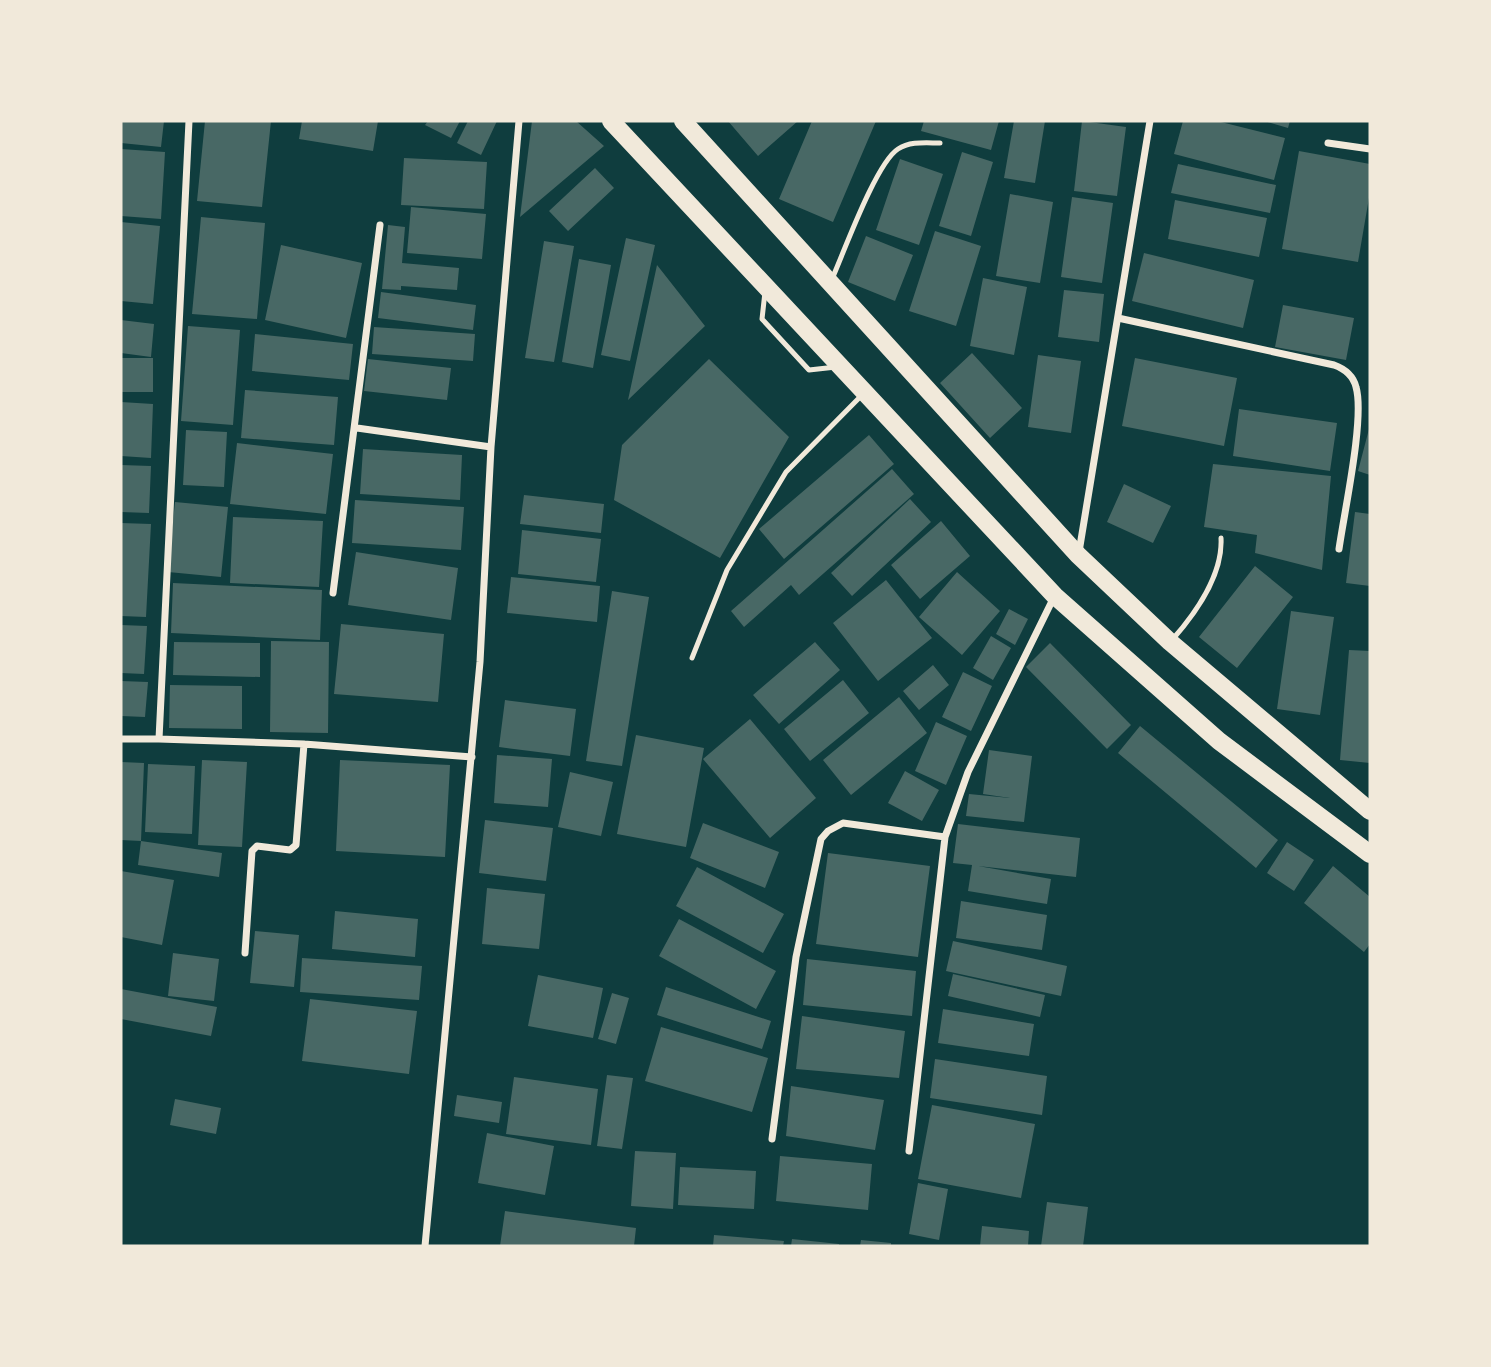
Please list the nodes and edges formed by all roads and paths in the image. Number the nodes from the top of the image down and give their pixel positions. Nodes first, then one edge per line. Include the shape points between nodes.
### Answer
1 (189, 121) edge
2 (519, 121) edge
3 (611, 121) edge
4 (683, 121) edge
5 (1150, 121) edge
6 (940, 143) dead end
7 (1328, 143) dead end
8 (1370, 149) edge
9 (380, 225) dead end
10 (831, 282) junction
11 (765, 287) junction
12 (1118, 318) junction
13 (839, 366) junction
14 (865, 393) junction
15 (356, 428) junction
16 (491, 447) junction
17 (1221, 538) dead end
18 (1339, 549) dead end
19 (1078, 555) junction
20 (333, 593) dead end
21 (1055, 596) junction
22 (1170, 642) junction
23 (692, 658) dead end
24 (121, 739) edge
25 (159, 739) junction
26 (304, 744) junction
27 (472, 757) junction
28 (1370, 811) edge
29 (945, 836) junction
30 (1370, 855) edge
31 (245, 953) dead end
32 (772, 1139) dead end
33 (909, 1151) dead end
34 (425, 1246) edge

1 - 25 street
2 - 16 street
3 - 11 main road
4 - 10 main road
5 - 12 street
6 - 10 lane via 909,144 885,162
7 - 8 street
9 - 15 street
10 - 19 main road
11 - 13 main road
11 - 13 lane via 762,319 809,370
12 - 18 street via 1334,365 1347,372 1357,388 1358,414
12 - 19 street
13 - 14 main road
14 - 21 main road
14 - 23 lane via 786,472 727,570
15 - 16 street
15 - 20 street
16 - 27 street
17 - 22 lane via 1219,567 1186,624
19 - 22 main road
21 - 29 street via 968,772
21 - 30 main road via 1219,741
22 - 28 main road
24 - 25 street
25 - 26 street
26 - 27 street
26 - 31 street via 296,845 290,850 257,846 252,851
27 - 34 street
29 - 32 street via 842,823 821,839 796,957
29 - 33 street

